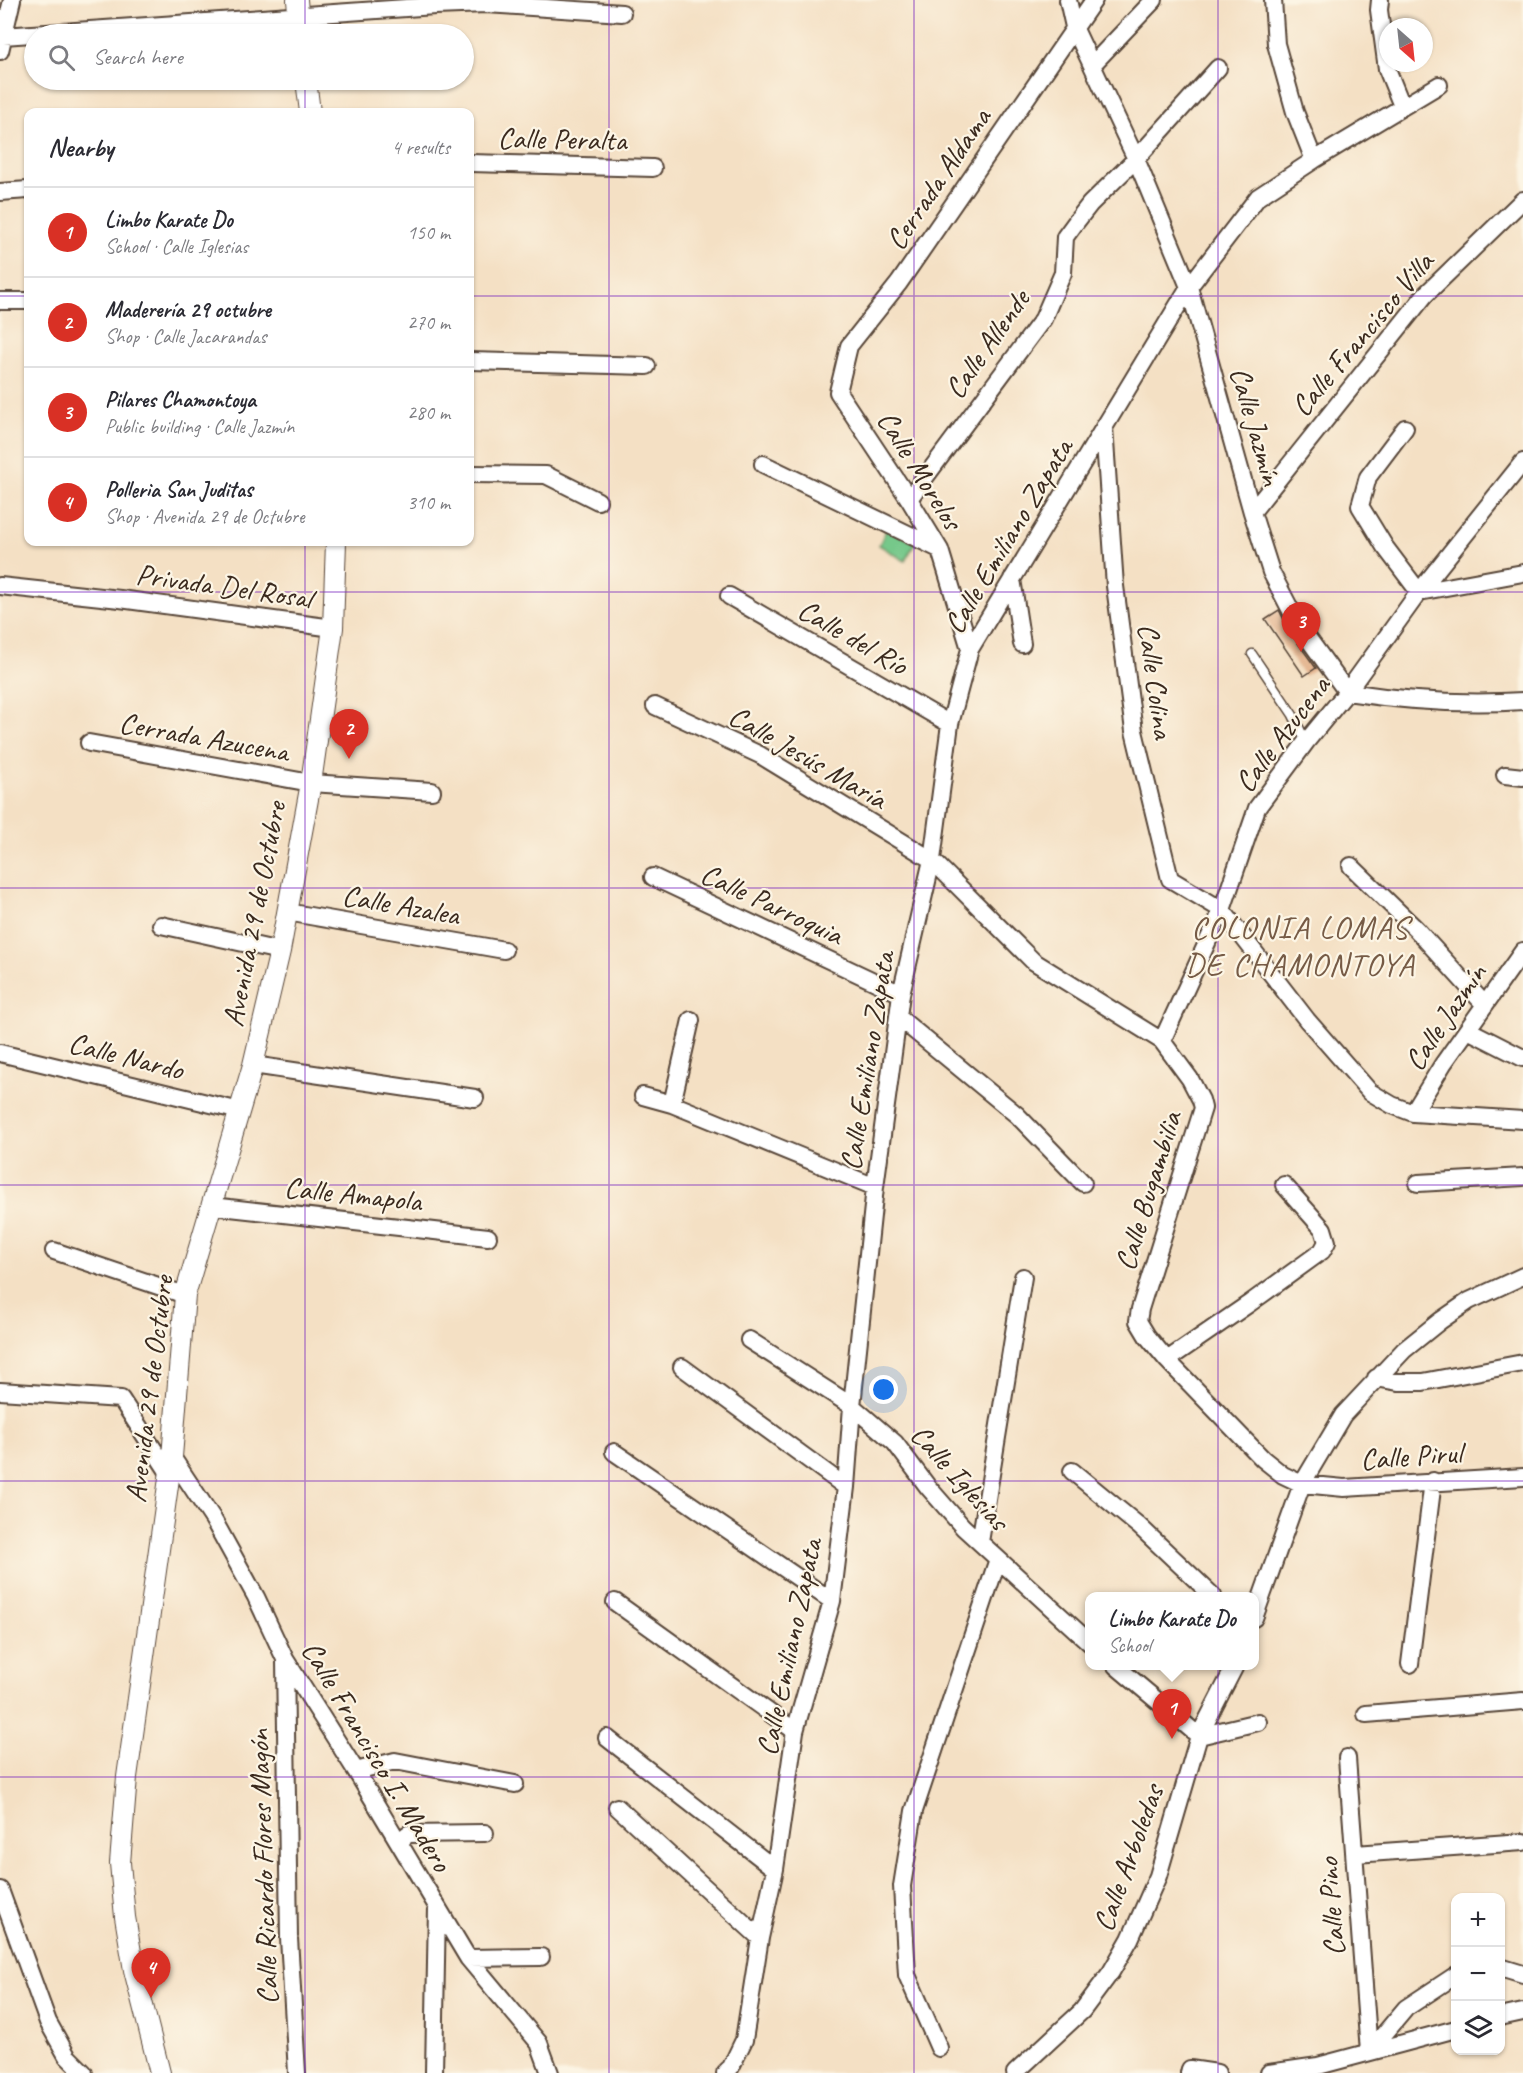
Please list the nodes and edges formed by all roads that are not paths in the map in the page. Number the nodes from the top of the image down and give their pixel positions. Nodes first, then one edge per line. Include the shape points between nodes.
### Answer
1 (12, 0) edge
2 (1068, 0) edge
3 (1094, 0) edge
4 (1154, 0) edge
5 (1273, 0) edge
6 (1380, 0) edge
7 (622, 13) dead end
8 (298, 17) edge
9 (221, 24) edge
10 (1074, 27) junction
11 (24, 42) edge
12 (1, 44) edge
13 (1092, 65) junction
14 (1218, 68) dead end
15 (1439, 85) dead end
16 (307, 90) edge
17 (1402, 106) junction
18 (310, 108) edge
19 (1136, 159) junction
20 (1314, 160) junction
21 (474, 163) edge
22 (653, 168) dead end
23 (24, 190) edge
24 (0, 192) edge
25 (1523, 200) edge
26 (1189, 287) junction
27 (0, 301) edge
28 (24, 301) edge
29 (474, 361) edge
30 (647, 366) dead end
31 (838, 392) joint
32 (1104, 427) junction
33 (1406, 428) dead end
34 (1523, 462) edge
35 (763, 464) dead end
36 (474, 474) edge
37 (1517, 479) edge
38 (909, 499) junction
39 (598, 501) dead end
40 (1252, 512) junction
41 (336, 546) edge
42 (940, 550) junction
43 (1523, 573) edge
44 (1012, 579) junction
45 (0, 586) edge
46 (1419, 592) junction
47 (729, 596) dead end
48 (333, 628) junction
49 (1022, 644) dead end
50 (970, 649) junction
51 (1252, 654) dead end
52 (1347, 692) junction
53 (1523, 701) edge
54 (655, 706) dead end
55 (950, 724) junction
56 (1306, 742) junction
57 (89, 743) dead end
58 (1505, 775) dead end
59 (1523, 777) edge
60 (310, 783) junction
61 (432, 791) dead end
62 (932, 860) junction
63 (1351, 866) dead end
64 (653, 877) dead end
65 (1222, 910) junction
66 (288, 912) junction
67 (161, 925) dead end
68 (504, 950) dead end
69 (280, 951) junction
70 (1523, 951) edge
71 (901, 994) junction
72 (1485, 1005) junction
73 (898, 1017) junction
74 (691, 1020) dead end
75 (1468, 1030) junction
76 (1162, 1041) junction
77 (0, 1053) edge
78 (1523, 1058) edge
79 (253, 1065) junction
80 (643, 1096) dead end
81 (475, 1098) dead end
82 (672, 1104) junction
83 (240, 1111) junction
84 (1413, 1113) junction
85 (1523, 1120) edge
86 (1523, 1177) edge
87 (1083, 1183) dead end
88 (1418, 1183) dead end
89 (1284, 1185) dead end
90 (875, 1187) junction
91 (212, 1206) junction
92 (489, 1237) dead end
93 (54, 1251) dead end
94 (1523, 1276) edge
95 (1023, 1277) dead end
96 (185, 1295) junction
97 (750, 1340) dead end
98 (1167, 1360) junction
99 (1523, 1363) edge
100 (682, 1367) dead end
101 (1376, 1378) junction
102 (0, 1390) edge
103 (852, 1406) junction
104 (614, 1452) dead end
105 (170, 1465) junction
106 (1072, 1471) dead end
107 (1523, 1477) edge
108 (1433, 1481) junction
109 (1302, 1484) junction
110 (846, 1487) junction
111 (980, 1542) junction
112 (998, 1559) junction
113 (1209, 1592) edge
114 (832, 1601) junction
115 (615, 1602) dead end
116 (1259, 1604) edge
117 (1085, 1639) edge
118 (285, 1659) junction
119 (1410, 1664) dead end
120 (1122, 1670) edge
121 (1232, 1670) edge
122 (1523, 1701) edge
123 (1366, 1714) dead end
124 (1258, 1722) dead end
125 (795, 1731) junction
126 (1198, 1736) junction
127 (607, 1738) dead end
128 (1347, 1758) dead end
129 (356, 1771) junction
130 (515, 1784) dead end
131 (617, 1807) dead end
132 (485, 1833) dead end
133 (399, 1842) junction
134 (1523, 1842) edge
135 (1355, 1854) junction
136 (775, 1869) junction
137 (0, 1890) edge
138 (437, 1906) junction
139 (760, 1938) junction
140 (541, 1957) dead end
141 (468, 1958) junction
142 (1505, 1969) edge
143 (1523, 1974) edge
144 (1451, 1978) edge
145 (1523, 2012) edge
146 (1505, 2017) edge
147 (1451, 2030) edge
148 (939, 2048) dead end
149 (1369, 2052) junction
150 (731, 2071) edge
151 (84, 2073) edge
152 (160, 2073) edge
153 (297, 2073) edge
154 (434, 2073) edge
155 (550, 2073) edge
156 (1015, 2073) edge
157 (1189, 2073) edge
158 (1217, 2073) edge
159 (1269, 2073) edge

1 - 12 street
2 - 10 street, Calle Jazmín
3 - 10 street, Cerrada Aldama
4 - 13 street
5 - 20 street via 1276,44 1295,112
6 - 17 street via 1387,69
7 - 8 street via 486,4
8 - 9 street
10 - 13 street, Calle Jazmín
10 - 31 street, Cerrada Aldama via 899,283 849,346
11 - 12 street
13 - 19 street, Calle Jazmín
14 - 19 street, Calle Allende
15 - 17 street, Calle Emiliano Zapata
16 - 18 street
17 - 20 street, Calle Emiliano Zapata
19 - 26 street, Calle Jazmín
19 - 38 street, Calle Allende via 1090,204 1065,237 1063,273 1043,319
20 - 26 street, Calle Emiliano Zapata via 1258,197
21 - 22 street, Calle Peralta
23 - 24 street
25 - 40 street, Calle Francisco Villa via 1425,295
26 - 32 street, Calle Emiliano Zapata
26 - 40 street, Calle Jazmín
27 - 28 street
29 - 30 street
31 - 38 street, Calle Morelos
32 - 44 street, Calle Emiliano Zapata
32 - 65 street, Calle Colina via 1116,586 1134,731 1170,879
33 - 46 street via 1368,477 1360,506
34 - 37 street, Calle Azucena
35 - 42 street
36 - 39 street via 546,475
37 - 46 street, Calle Azucena
38 - 42 street, Calle Morelos
40 - 52 street, Calle Jazmín via 1271,572 1299,626
41 - 48 street, Avenida 29 de Octubre
42 - 50 street, Calle Morelos
43 - 46 street
44 - 49 street
44 - 50 street, Calle Emiliano Zapata
45 - 48 street, Privada Del Rosal
46 - 52 street, Calle Azucena
47 - 55 street, Calle del Río
48 - 60 street, Avenida 29 de Octubre
50 - 55 street, Calle Emiliano Zapata
51 - 56 lane via 1293,715
52 - 53 street via 1475,704
52 - 56 street, Calle Azucena
54 - 62 street, Calle Jesús María via 760,755
55 - 62 street, Calle Emiliano Zapata
56 - 65 street, Calle Azucena via 1257,808
57 - 60 street, Cerrada Azucena
58 - 59 street
60 - 61 street, Cerrada Azucena
60 - 66 street, Avenida 29 de Octubre
62 - 71 street, Calle Emiliano Zapata
62 - 76 street, Calle Bugambilia via 1033,961
63 - 72 street via 1416,929
64 - 71 street, Calle Parroquia
65 - 76 street, Calle Azucena
65 - 84 street via 1307,1020 1370,1092
66 - 68 street, Calle Azalea
66 - 69 street, Avenida 29 de Octubre
67 - 69 street
69 - 79 street, Avenida 29 de Octubre
70 - 72 street, Calle Jazmín
71 - 73 street, Calle Emiliano Zapata
72 - 75 street, Calle Jazmín
73 - 87 street via 1017,1115
73 - 90 street, Calle Emiliano Zapata
74 - 82 street
75 - 78 street
75 - 84 street, Calle Jazmín
76 - 98 street, Calle Bugambilia via 1190,1079 1203,1108 1138,1321
77 - 83 street, Calle Nardo
79 - 81 street
79 - 83 street, Avenida 29 de Octubre
80 - 82 street
82 - 90 street
83 - 91 street, Avenida 29 de Octubre
84 - 85 street
86 - 88 street
89 - 98 street via 1326,1235 1322,1251
90 - 103 street, Calle Emiliano Zapata
91 - 92 street, Calle Amapola
91 - 96 street, Avenida 29 de Octubre
93 - 96 street
94 - 101 street via 1469,1301 1404,1350
95 - 111 street
96 - 105 street, Avenida 29 de Octubre
97 - 103 street, Calle Iglesias
98 - 109 street, Calle Bugambilia via 1263,1459 1282,1475
99 - 101 street via 1423,1382
100 - 110 street
101 - 109 street via 1343,1415
102 - 105 street, Calle Francisco I. Madero via 122,1400
103 - 110 street, Calle Emiliano Zapata
103 - 111 street, Calle Iglesias via 895,1443 928,1487
104 - 114 street
105 - 118 street, Calle Francisco I. Madero via 213,1519
105 - 152 street, Avenida 29 de Octubre via 120,1863 134,1970
106 - 113 street via 1139,1526
107 - 108 street, Calle Pirul
108 - 109 street, Calle Pirul via 1344,1488
108 - 119 street
109 - 116 street
110 - 114 street, Calle Emiliano Zapata
111 - 112 street, Calle Iglesias
112 - 117 street, Calle Iglesias
112 - 148 street via 914,1810 902,1886 907,1975
114 - 125 street, Calle Emiliano Zapata
115 - 125 street
118 - 129 street, Calle Francisco I. Madero
118 - 153 street, Calle Ricardo Flores Magón via 289,1938
120 - 126 street
121 - 126 street, Calle Arboledas
122 - 123 street
124 - 126 street
125 - 136 street, Calle Emiliano Zapata
126 - 156 street, Calle Arboledas via 1158,1876 1130,1939 1082,2011
127 - 136 street
128 - 135 street, Calle Pino
129 - 130 street via 395,1761
129 - 133 street, Calle Francisco I. Madero
131 - 139 street
132 - 133 street via 408,1834
133 - 138 street, Calle Francisco I. Madero
134 - 135 street
135 - 149 street, Calle Pino
136 - 139 street, Calle Emiliano Zapata
137 - 151 street via 48,2022 67,2056
138 - 141 street, Calle Francisco I. Madero
138 - 154 street
139 - 150 street, Calle Emiliano Zapata via 744,2040
140 - 141 street
141 - 155 street, Calle Francisco I. Madero via 539,2043
142 - 143 street
144 - 149 street via 1406,2008
145 - 146 street
147 - 149 street
149 - 159 street via 1318,2066
157 - 158 street via 1190,2069

